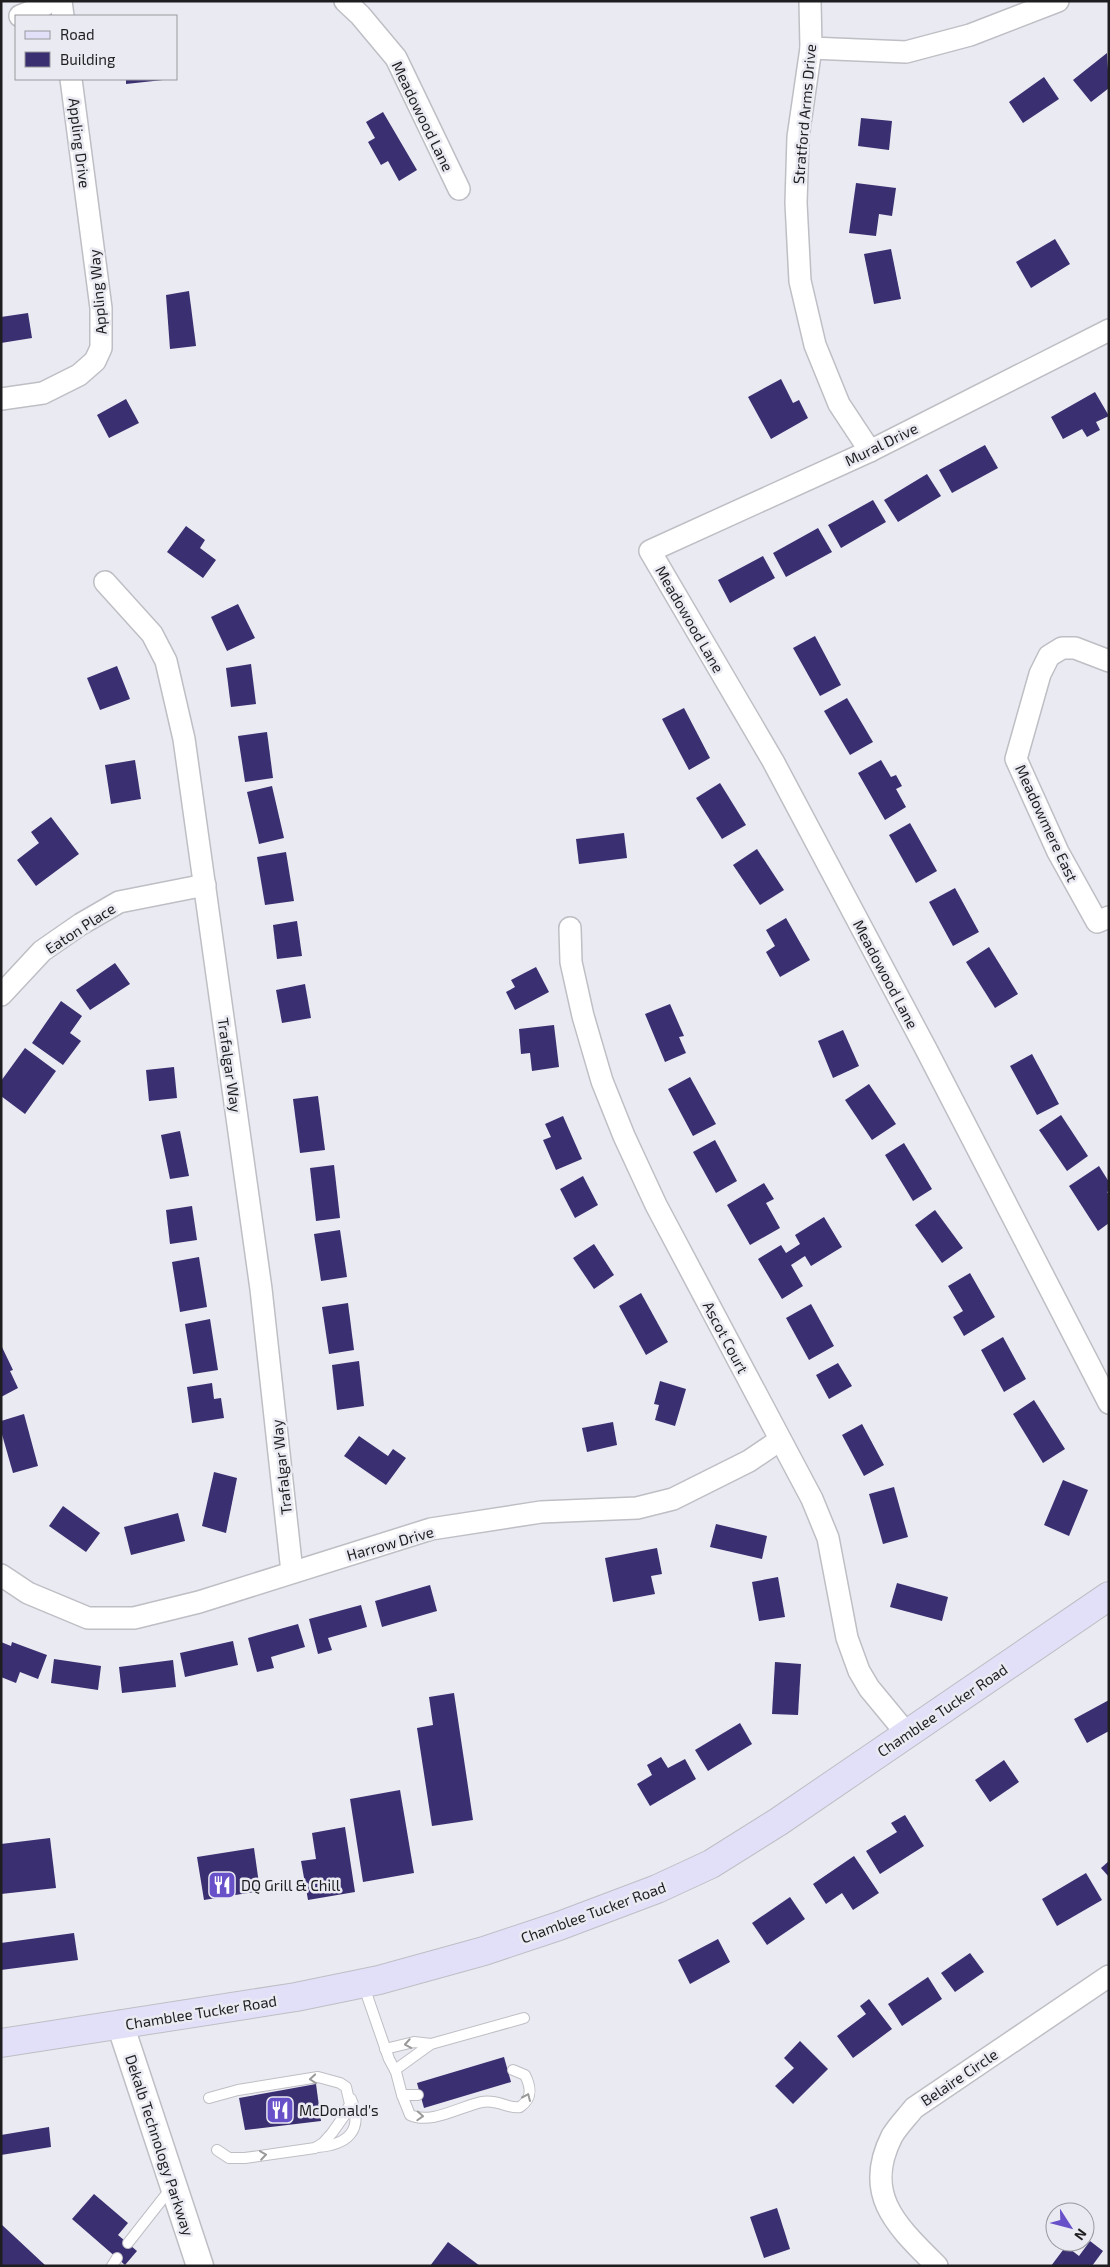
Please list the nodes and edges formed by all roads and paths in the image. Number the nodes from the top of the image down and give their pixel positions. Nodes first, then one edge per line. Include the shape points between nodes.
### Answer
1 (51, 1) edge
2 (61, 1) edge
3 (345, 1) edge
4 (810, 1) edge
5 (1058, 1) edge
6 (22, 15) edge
7 (63, 15) edge
8 (15, 18) edge
9 (1, 23) edge
10 (811, 48) junction
11 (71, 80) edge
12 (459, 189) dead end
13 (88, 208) joint
14 (1109, 330) edge
15 (1, 399) edge
16 (870, 451) junction
17 (650, 551) joint
18 (105, 582) dead end
19 (1109, 661) edge
20 (206, 885) junction
21 (1109, 917) edge
22 (570, 928) dead end
23 (1, 995) edge
24 (1109, 1403) edge
25 (780, 1440) junction
26 (292, 1572) junction
27 (1, 1575) edge
28 (1109, 1596) edge
29 (907, 1734) junction
30 (1109, 1976) edge
31 (363, 1983) junction
32 (524, 2018) dead end
33 (120, 2024) junction
34 (1, 2043) edge
35 (431, 2044) junction
36 (385, 2049) junction
37 (395, 2070) junction
38 (513, 2070) dead end
39 (402, 2094) junction
40 (418, 2095) dead end
41 (209, 2098) dead end
42 (350, 2098) junction
43 (316, 2147) junction
44 (217, 2150) dead end
45 (173, 2186) junction
46 (128, 2243) dead end
47 (200, 2266) edge
48 (937, 2266) edge

1 - 6 street
2 - 7 street
3 - 12 street, Meadowood Lane via 396,58
4 - 10 street, Stratford Arms Drive
5 - 10 street via 970,35 906,52
8 - 9 street
10 - 16 street, Stratford Arms Drive via 798,137 796,203 800,281 818,354 839,404
11 - 13 street, Appling Drive
13 - 15 street, Appling Way via 101,308 101,348 95,360 79,375 43,393
14 - 16 street, Mural Drive
16 - 17 street, Mural Drive
17 - 24 street, Meadowood Lane via 773,761
18 - 20 street, Trafalgar Way via 152,634 166,661 184,739
19 - 21 street, Meadowmere East via 1075,648 1055,650 1049,656 1040,674 1016,759 1058,852 1097,922
20 - 23 street, Eaton Place via 119,902 42,951
20 - 26 street, Trafalgar Way via 261,1289
22 - 25 street, Ascot Court via 571,962 583,1016 602,1081 624,1136 656,1205
25 - 26 street, Harrow Drive via 749,1461 674,1499 637,1508 541,1512 431,1529
25 - 29 street, Ascot Court via 812,1499 828,1538 847,1638 859,1671
26 - 27 street, Harrow Drive via 200,1602 134,1618 88,1618 28,1593
28 - 29 main road, Chamblee Tucker Road
29 - 31 main road, Chamblee Tucker Road via 719,1859 657,1889 484,1951
30 - 48 street, Belaire Circle via 914,2108 893,2135 882,2163 880,2189 889,2212
31 - 33 main road, Chamblee Tucker Road via 296,1997
31 - 36 lane
32 - 35 lane
33 - 34 main road, Chamblee Tucker Road
33 - 45 street, Dekalb Technology Parkway
35 -> 36 lane via 414,2042
35 - 37 lane
36 - 37 lane
37 - 39 lane
39 -> 38 lane via 410,2115 416,2118 439,2115 482,2102 496,2101 520,2107 529,2096 531,2086 525,2075
39 - 40 lane
42 -> 41 lane via 346,2087 340,2083 318,2077
42 - 43 lane via 344,2116 323,2143
42 - 43 lane via 356,2122 350,2136 333,2146
44 -> 43 lane via 229,2158 245,2158
45 - 46 lane
45 - 47 street, Dekalb Technology Parkway

